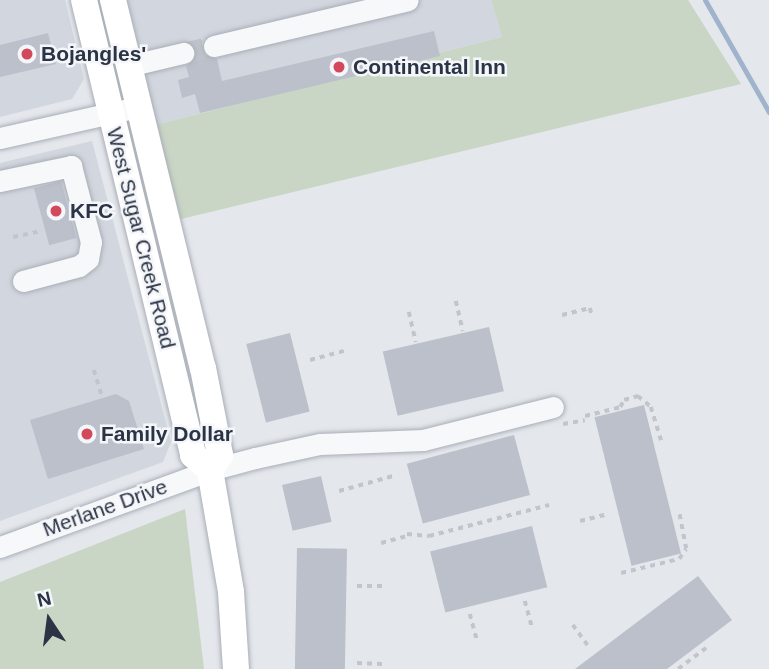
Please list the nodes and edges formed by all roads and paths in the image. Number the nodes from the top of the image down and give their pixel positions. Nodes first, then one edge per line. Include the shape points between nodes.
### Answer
1 (84, 0) edge
2 (113, 0) edge
3 (408, 0) edge
4 (214, 46) tunnel mouth
5 (183, 53) tunnel mouth
6 (128, 66) junction
7 (138, 107) junction
8 (110, 113) junction
9 (0, 138) edge
10 (0, 181) edge
11 (42, 231) dead end
12 (13, 237) dead end
13 (23, 281) dead end
14 (456, 301) dead end
15 (409, 312) dead end
16 (562, 315) dead end
17 (592, 316) dead end
18 (463, 331) dead end
19 (416, 342) dead end
20 (347, 350) dead end
21 (310, 360) dead end
22 (94, 370) dead end
23 (102, 396) dead end
24 (555, 416) joint
25 (662, 442) dead end
26 (210, 470) junction
27 (393, 476) dead end
28 (339, 491) dead end
29 (549, 505) dead end
30 (679, 513) dead end
31 (608, 514) dead end
32 (580, 521) dead end
33 (380, 543) dead end
34 (0, 547) edge
35 (621, 573) dead end
36 (356, 586) dead end
37 (383, 586) dead end
38 (525, 601) dead end
39 (470, 614) dead end
40 (573, 625) dead end
41 (532, 628) dead end
42 (477, 641) dead end
43 (590, 648) dead end
44 (706, 648) dead end
45 (357, 663) dead end
46 (383, 664) dead end
47 (236, 669) edge
48 (678, 669) edge

1 - 8 main road, West Sugar Creek Road
2 - 6 main road, West Sugar Creek Road
3 - 4 street
5 - 6 street
6 - 7 main road, West Sugar Creek Road
7 - 8 street
7 - 26 main road, West Sugar Creek Road via 220,455
8 - 9 street
8 - 26 main road, West Sugar Creek Road via 193,455
10 - 13 street via 71,166 91,242 88,259 79,266
11 - 12 path
14 - 18 path
15 - 19 path
16 - 17 path via 590,308
20 - 21 path
22 - 23 path
24 - 25 path via 585,418 638,396 651,407
24 - 26 street, Merlane Drive via 423,440 320,444
26 - 34 street, Merlane Drive
26 - 47 main road, West Sugar Creek Road via 231,592
27 - 28 path
29 - 33 path via 429,536 407,535
30 - 35 path via 686,549 679,559
31 - 32 path
36 - 37 path
38 - 41 path
39 - 42 path
40 - 43 path
44 - 48 path
45 - 46 path

